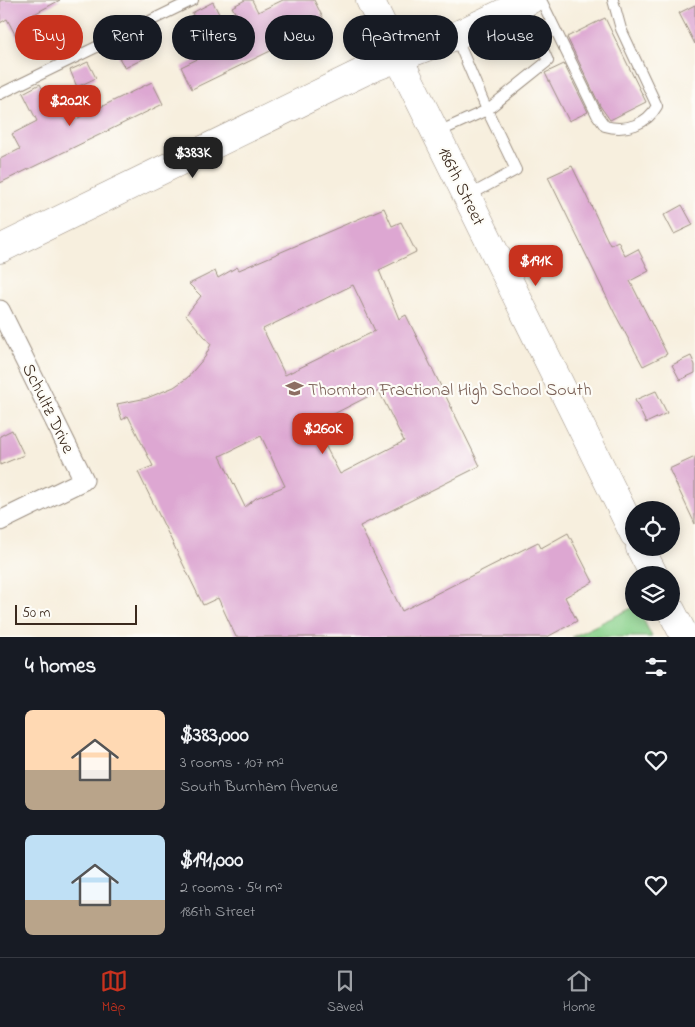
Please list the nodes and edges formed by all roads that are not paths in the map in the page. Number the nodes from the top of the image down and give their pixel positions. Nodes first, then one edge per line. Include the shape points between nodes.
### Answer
1 (194, 0) edge
2 (370, 0) edge
3 (613, 0) edge
4 (531, 1) edge
5 (377, 15) edge
6 (458, 35) edge
7 (458, 41) edge
8 (396, 60) edge
9 (400, 60) edge
10 (0, 94) edge
11 (487, 110) junction
12 (436, 133) junction
13 (467, 197) junction
14 (0, 249) edge
15 (0, 310) edge
16 (625, 516) edge
17 (0, 521) edge
18 (677, 621) edge
19 (685, 637) edge

1 - 10 lane
2 - 5 street, 186th Street
3 - 4 lane via 621,29 657,106 650,118 614,128 605,126 597,115
4 - 6 street
4 - 11 lane via 548,61
7 - 11 lane
8 - 14 street via 367,70
9 - 12 street, 186th Street
11 - 12 lane
11 - 13 lane via 516,170
12 - 13 street, 186th Street
13 - 16 street, 186th Street
15 - 17 street, Schultz Drive via 84,480
18 - 19 street

